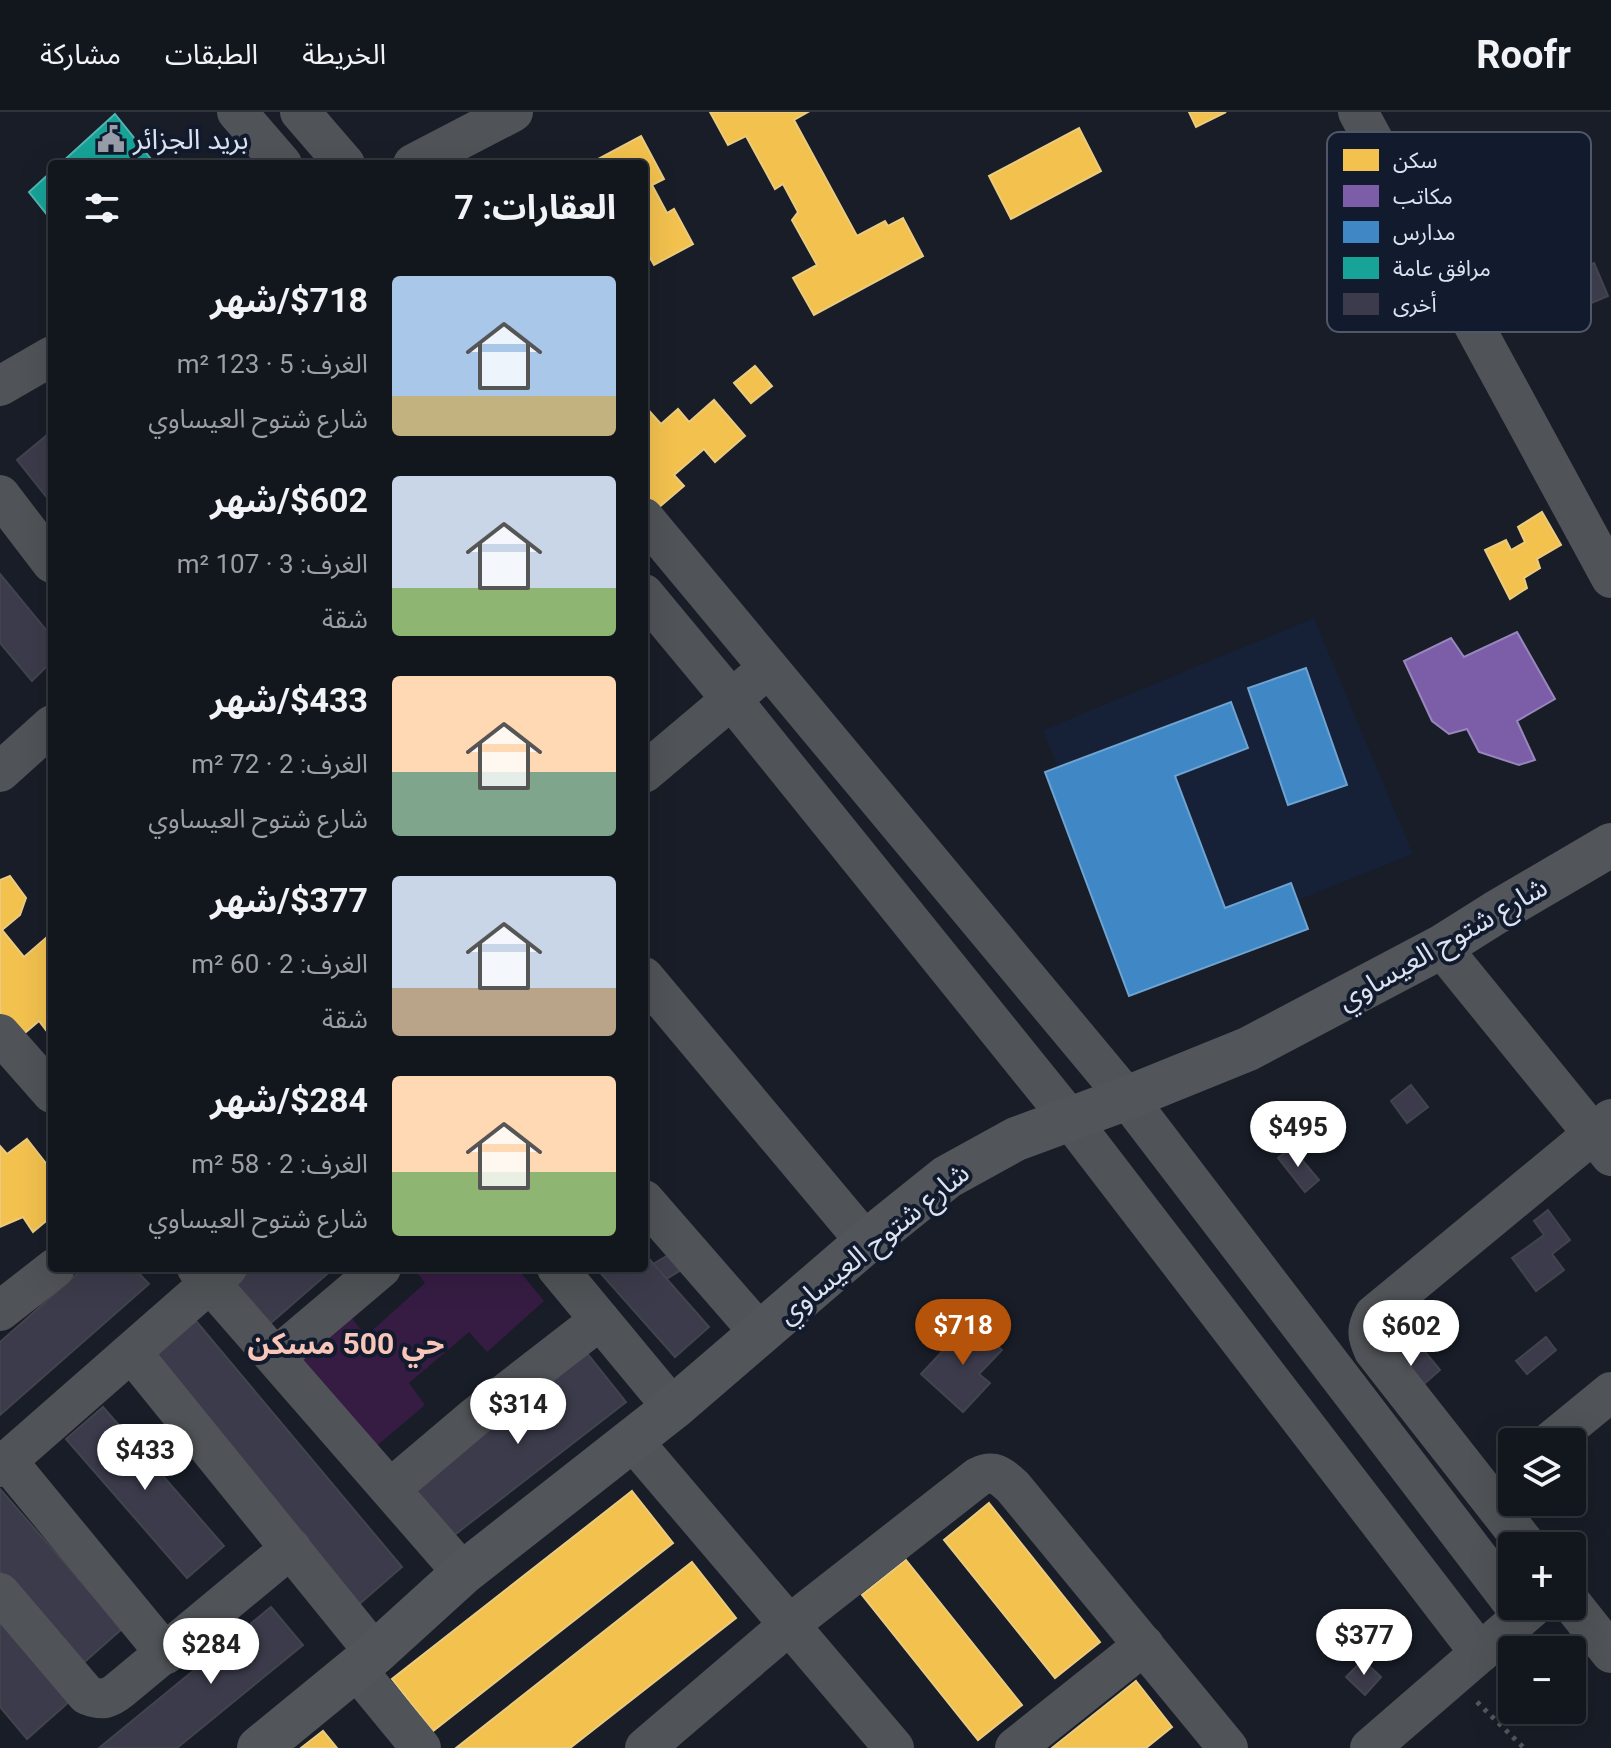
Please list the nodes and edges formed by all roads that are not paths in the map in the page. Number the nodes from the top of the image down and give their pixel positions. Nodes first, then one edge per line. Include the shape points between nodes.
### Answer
1 (237, 112) edge
2 (300, 112) edge
3 (513, 112) edge
4 (1358, 112) edge
5 (1369, 132) edge
6 (279, 160) edge
7 (342, 160) edge
8 (421, 160) edge
9 (1477, 332) edge
10 (48, 358) edge
11 (0, 386) edge
12 (0, 495) edge
13 (648, 523) edge
14 (48, 558) edge
15 (1611, 578) edge
16 (648, 599) edge
17 (768, 668) junction
18 (732, 700) junction
19 (48, 734) edge
20 (648, 770) edge
21 (0, 772) edge
22 (1611, 845) edge
23 (1441, 947) junction
24 (648, 982) edge
25 (0, 1034) edge
26 (48, 1088) edge
27 (1127, 1098) junction
28 (1070, 1119) junction
29 (1605, 1137) edge
30 (648, 1205) edge
31 (866, 1242) junction
32 (48, 1272) edge
33 (376, 1272) edge
34 (560, 1272) edge
35 (211, 1273) edge
36 (6, 1295) edge
37 (1374, 1315) junction
38 (600, 1320) junction
39 (760, 1333) junction
40 (132, 1353) junction
41 (1323, 1355) junction
42 (276, 1357) junction
43 (1278, 1391) junction
44 (1611, 1392) edge
45 (673, 1408) junction
46 (1567, 1428) edge
47 (632, 1440) junction
48 (4, 1464) edge
49 (1498, 1482) edge
50 (390, 1489) junction
51 (291, 1548) junction
52 (463, 1573) junction
53 (1498, 1578) edge
54 (0, 1593) edge
55 (1509, 1620) edge
56 (1585, 1620) edge
57 (789, 1625) junction
58 (1144, 1645) junction
59 (1480, 1653) junction
60 (1611, 1653) edge
61 (166, 1654) junction
62 (366, 1661) junction
63 (259, 1748) edge
64 (421, 1748) edge
65 (645, 1748) edge
66 (894, 1748) edge
67 (1015, 1748) edge
68 (1228, 1748) edge
69 (1370, 1748) edge

1 - 6 street
2 - 7 street
3 - 8 street
4 - 5 street
9 - 15 street
10 - 11 street
12 - 14 street
13 - 17 street
16 - 18 street
17 - 18 street
17 - 27 street
18 - 20 street
18 - 28 street
19 - 21 street
22 - 23 street, شارع شتوح العيساوي
23 - 27 street, شارع شتوح العيساوي via 1248,1049
23 - 29 street
24 - 31 street
25 - 26 street
27 - 28 street, شارع شتوح العيساوي
27 - 41 street
28 - 31 street, شارع شتوح العيساوي via 1016,1139 947,1177
28 - 43 street
29 - 37 street
30 - 39 street
31 - 39 street, شارع شتوح العيساوي
32 - 36 street
33 - 42 street
34 - 38 street
35 - 40 street
35 - 42 street
37 - 41 street
37 - 49 street via 1367,1327 1374,1351
38 - 45 street
38 - 50 street
39 - 45 street, شارع شتوح العيساوي
40 - 48 street
40 - 51 street
41 - 43 street
41 - 53 street
42 - 50 street
43 - 59 street
44 - 46 street
45 - 47 street, شارع شتوح العيساوي
47 - 52 street, شارع شتوح العيساوي
47 - 57 street
48 - 61 street
50 - 52 street
51 - 61 street
51 - 62 street
52 - 62 street, شارع شتوح العيساوي
54 - 61 street via 87,1695 99,1700 110,1698
55 - 59 street
56 - 60 street
57 - 58 street via 978,1477 992,1473 1013,1487
57 - 65 street
57 - 66 street
58 - 67 street
58 - 68 street
59 - 69 street
62 - 63 street, شارع شتوح العيساوي
62 - 64 street

